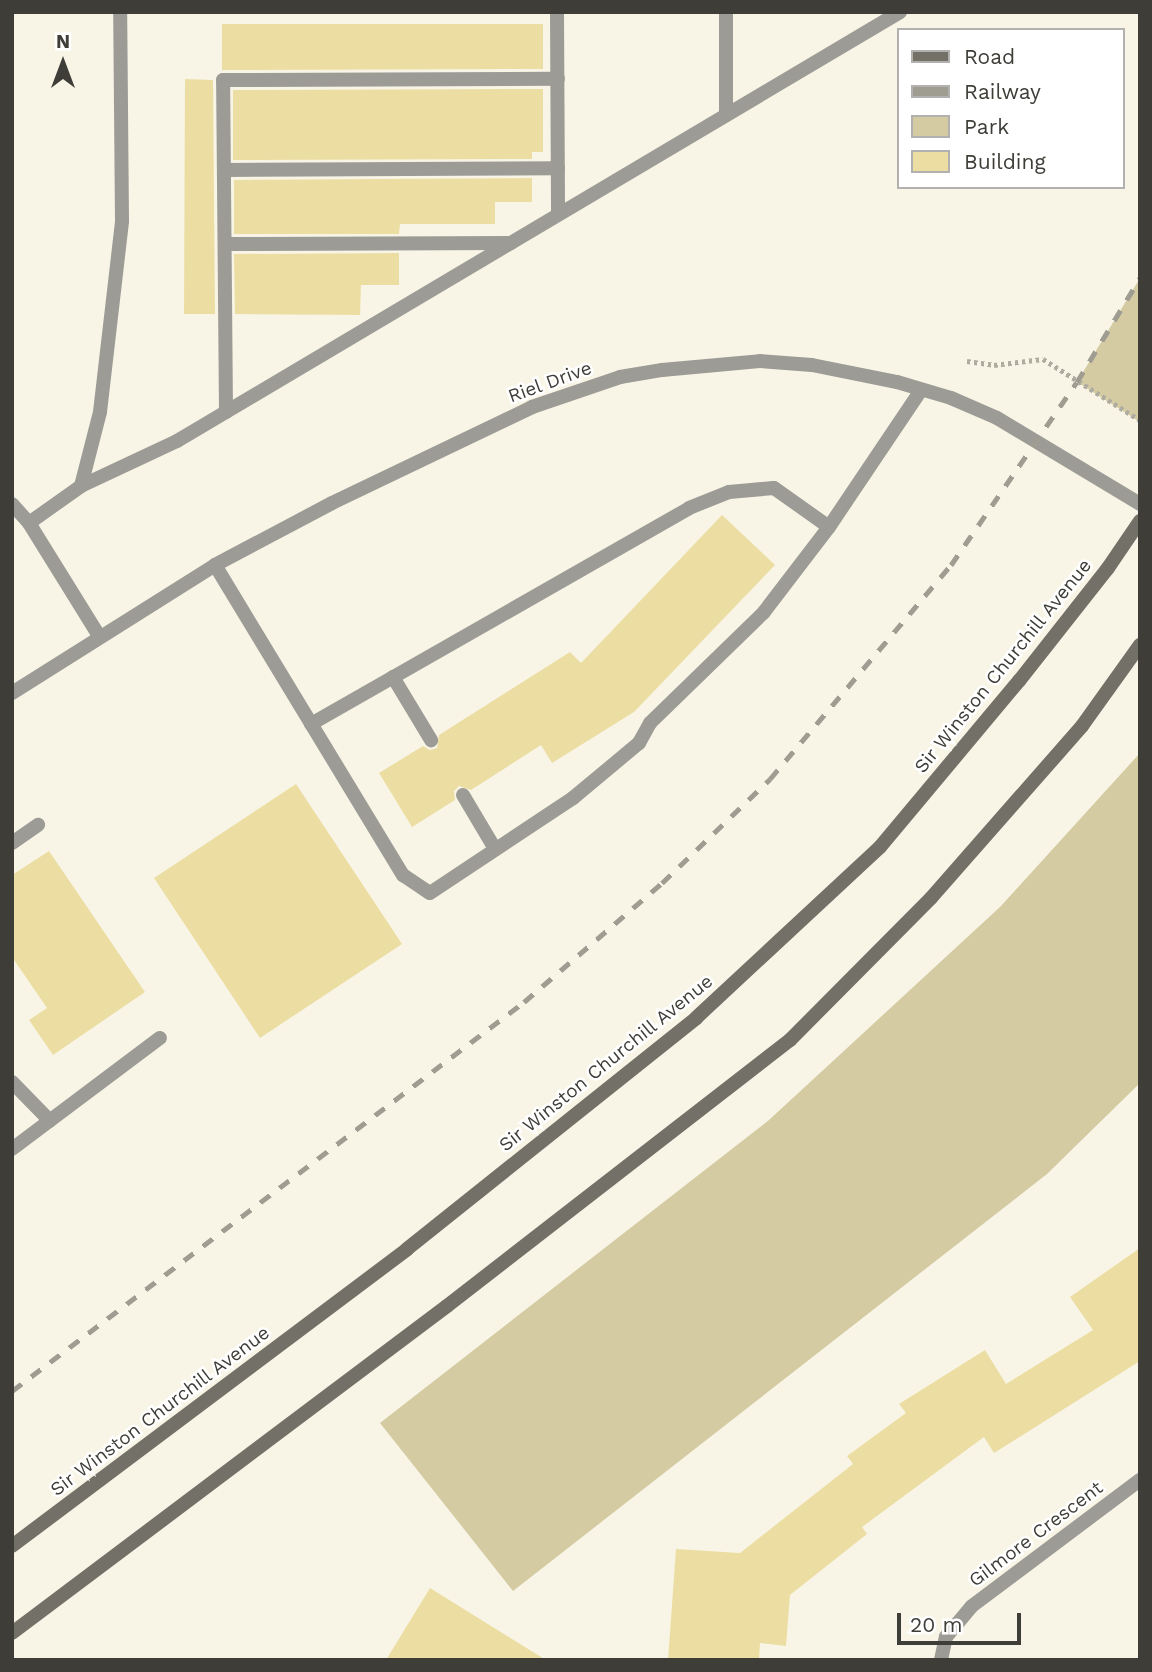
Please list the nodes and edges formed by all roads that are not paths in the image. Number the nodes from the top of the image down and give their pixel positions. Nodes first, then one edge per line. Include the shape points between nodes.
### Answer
1 (120, 12) edge
2 (557, 12) edge
3 (726, 12) edge
4 (900, 12) edge
5 (558, 79) junction
6 (726, 115) junction
7 (558, 168) junction
8 (224, 170) junction
9 (558, 215) junction
10 (510, 243) junction
11 (225, 244) junction
12 (921, 390) junction
13 (226, 412) junction
14 (81, 486) junction
15 (12, 504) edge
16 (1140, 504) edge
17 (1140, 521) edge
18 (29, 523) junction
19 (829, 527) junction
20 (215, 565) junction
21 (99, 636) junction
22 (1140, 645) edge
23 (393, 677) junction
24 (12, 693) edge
25 (311, 724) junction
26 (431, 740) dead end
27 (463, 795) dead end
28 (38, 825) dead end
29 (12, 843) edge
30 (495, 849) junction
31 (160, 1038) dead end
32 (12, 1082) edge
33 (50, 1121) junction
34 (12, 1149) edge
35 (1140, 1479) edge
36 (12, 1546) edge
37 (12, 1633) edge
38 (941, 1660) edge

1 - 14 street via 122,221 100,412
2 - 5 street
3 - 6 street
4 - 6 street
5 - 7 street
5 - 8 street via 223,80
6 - 9 street
7 - 8 street
7 - 9 street
8 - 11 street
9 - 10 street
10 - 11 street
10 - 13 street
11 - 13 street
12 - 16 street, Riel Drive via 997,418
12 - 19 street
12 - 20 street, Riel Drive via 812,365 760,361 620,377 532,407 458,440
13 - 14 street via 177,441
14 - 18 street
15 - 18 street
17 - 36 main road, Sir Winston Churchill Avenue via 1019,681 880,847 696,1018 407,1249
18 - 21 street
19 - 23 street via 774,488 729,492 689,508
19 - 30 street via 764,612 650,723 639,743 573,798
20 - 21 street, Riel Drive
20 - 25 street
21 - 24 street, Riel Drive
22 - 37 main road via 1082,726 939,888 790,1040 447,1306
23 - 25 street
23 - 26 street
25 - 30 street via 403,875 430,893
27 - 30 street
28 - 29 street
31 - 33 street
32 - 33 street
33 - 34 street
35 - 38 street, Gilmore Crescent via 972,1606 946,1637

